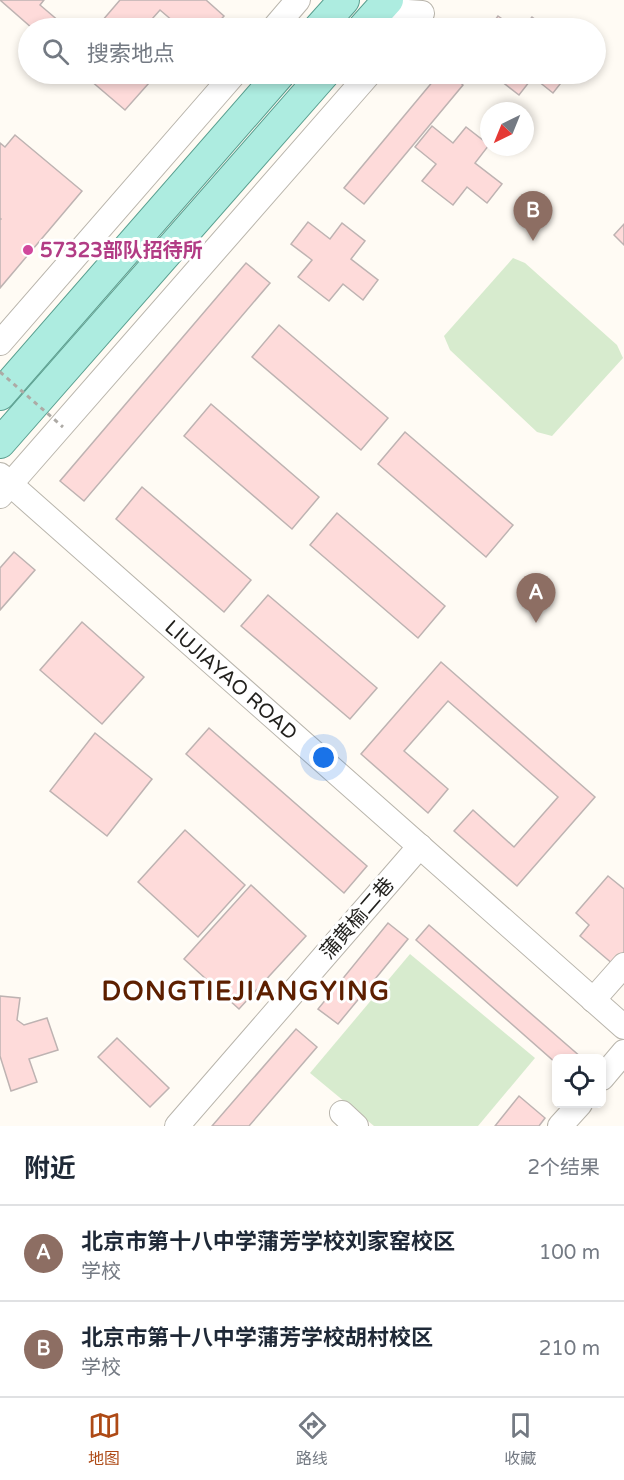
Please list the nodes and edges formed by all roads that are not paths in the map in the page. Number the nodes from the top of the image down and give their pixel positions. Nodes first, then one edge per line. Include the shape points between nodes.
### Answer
1 (298, 0) edge
2 (344, 0) edge
3 (377, 13) edge
4 (421, 14) edge
5 (282, 18) edge
6 (328, 18) edge
7 (225, 84) edge
8 (271, 84) edge
9 (315, 84) edge
10 (360, 84) edge
11 (0, 343) edge
12 (0, 395) edge
13 (0, 442) edge
14 (4, 485) edge
15 (420, 846) junction
16 (624, 966) edge
17 (593, 1000) junction
18 (624, 1027) edge
19 (624, 1052) edge
20 (606, 1073) edge
21 (576, 1108) edge
22 (177, 1126) edge
23 (560, 1126) edge

1 - 5 street
2 - 6 main road
3 - 4 street
7 - 11 street
8 - 12 main road
9 - 13 main road
10 - 14 street
14 - 15 street, LIUJIAYAO ROAD
15 - 17 street, LIUJIAYAO ROAD
15 - 22 street, 蒲黄榆二巷
16 - 17 street
17 - 18 street, LIUJIAYAO ROAD
19 - 20 street
21 - 23 street

